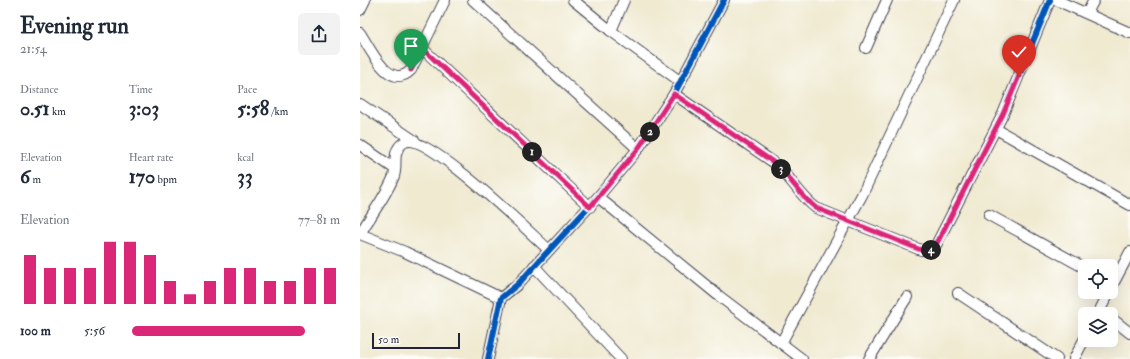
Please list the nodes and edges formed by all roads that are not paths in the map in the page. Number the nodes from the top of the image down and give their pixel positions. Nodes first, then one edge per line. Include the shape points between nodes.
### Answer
1 (365, 0) edge
2 (445, 0) edge
3 (473, 0) edge
4 (573, 0) edge
5 (624, 0) edge
6 (724, 0) edge
7 (887, 0) edge
8 (954, 0) edge
9 (1050, 0) edge
10 (1056, 0) edge
11 (1094, 0) edge
12 (360, 10) edge
13 (1087, 13) junction
14 (611, 31) junction
15 (360, 32) edge
16 (1130, 33) edge
17 (422, 48) junction
18 (866, 48) dead end
19 (681, 82) junction
20 (674, 94) junction
21 (360, 104) edge
22 (996, 129) junction
23 (415, 141) junction
24 (360, 145) edge
25 (638, 149) junction
26 (395, 169) junction
27 (598, 197) junction
28 (1130, 205) edge
29 (590, 207) junction
30 (989, 215) dead end
31 (848, 222) junction
32 (360, 234) edge
33 (549, 250) junction
34 (1130, 252) edge
35 (1078, 264) edge
36 (1127, 265) edge
37 (534, 266) junction
38 (1118, 277) edge
39 (958, 293) dead end
40 (501, 298) junction
41 (907, 298) dead end
42 (1118, 324) edge
43 (1130, 333) edge
44 (781, 343) junction
45 (1080, 347) edge
46 (488, 359) edge
47 (621, 359) edge
48 (802, 359) edge
49 (869, 359) edge
50 (1057, 359) edge
51 (1074, 359) edge

1 - 12 street
2 - 17 street
3 - 25 street
4 - 14 street
5 - 14 street
6 - 19 street
7 - 18 street
8 - 31 street
9 - 22 street
10 - 13 street
11 - 13 street
13 - 16 street
14 - 19 street
15 - 17 street via 387,72 393,76 405,76 411,70
17 - 29 street
19 - 20 street
20 - 25 street
20 - 31 street via 776,164 816,208
21 - 23 street
22 - 28 street
22 - 31 street via 935,247 931,250 921,250
23 - 26 street via 408,140 396,152
23 - 33 street via 476,183
24 - 26 street
25 - 27 street
26 - 32 street via 393,178
27 - 29 street
27 - 44 street
29 - 33 street
30 - 35 street
31 - 44 street
32 - 40 street via 405,252
33 - 37 street
34 - 36 street
36 - 38 street
37 - 40 street
37 - 47 street
39 - 50 street
40 - 46 street
41 - 49 street
42 - 43 street
44 - 48 street
45 - 51 street

